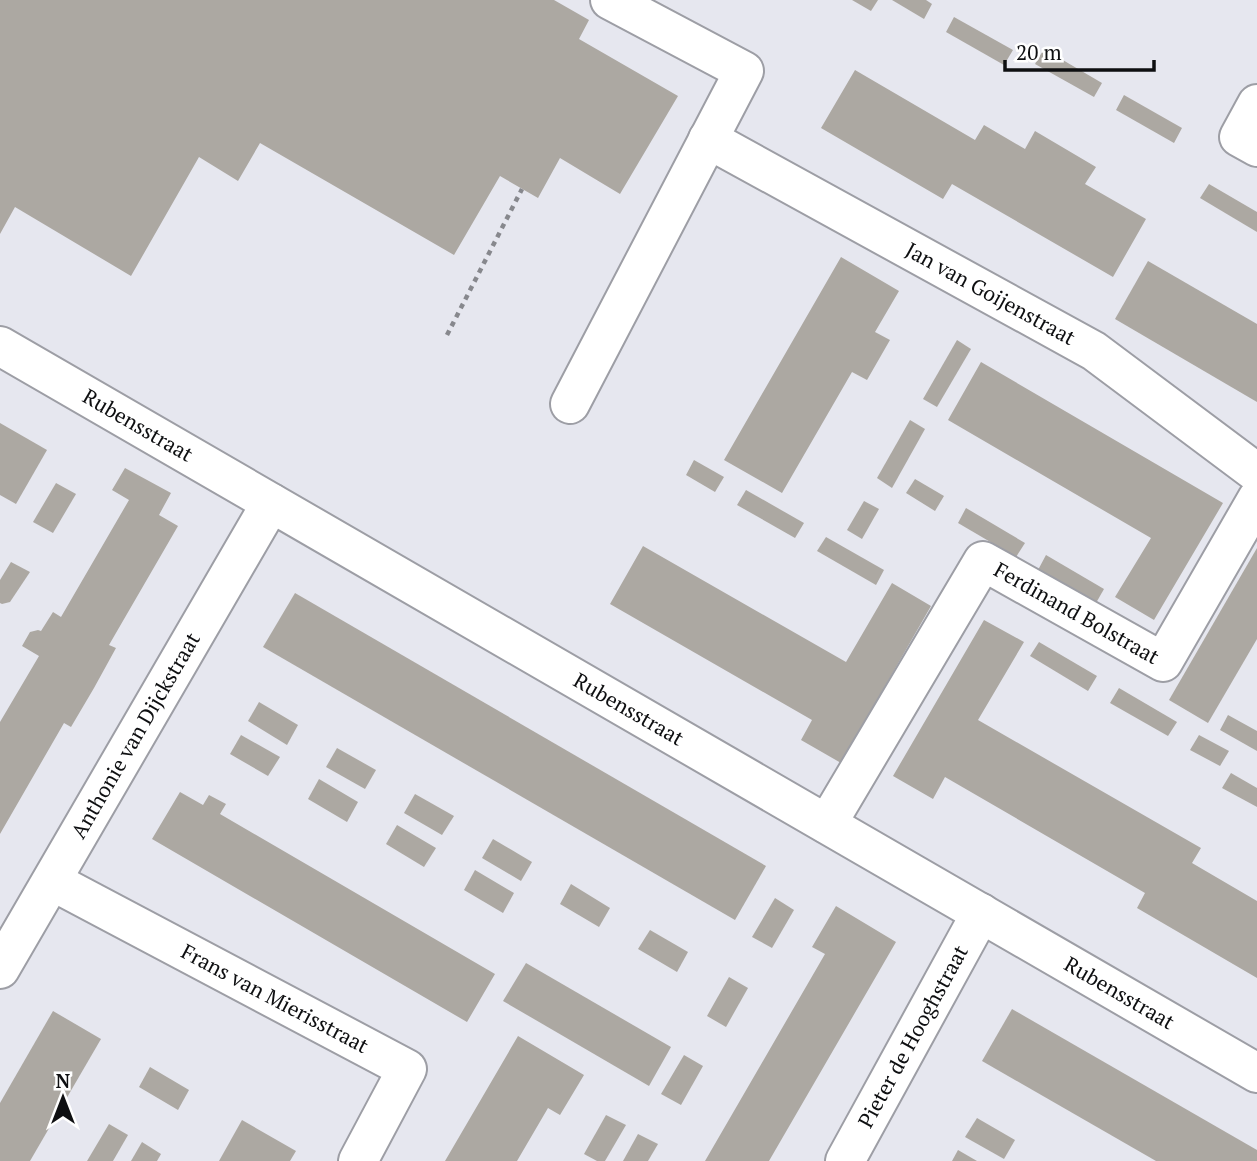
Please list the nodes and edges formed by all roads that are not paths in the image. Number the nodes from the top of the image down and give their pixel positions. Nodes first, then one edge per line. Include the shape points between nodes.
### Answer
1 (610, 0) edge
2 (1257, 104) edge
3 (708, 139) junction
4 (1257, 147) edge
5 (0, 346) edge
6 (570, 404) dead end
7 (1257, 473) edge
8 (1257, 499) edge
9 (271, 503) junction
10 (827, 824) junction
11 (51, 881) junction
12 (981, 913) junction
13 (0, 969) edge
14 (1257, 1073) edge
15 (358, 1161) edge
16 (845, 1161) edge

1 - 3 street via 744,71
2 - 4 street via 1239,137
3 - 6 street
3 - 7 street, Jan van Goijenstraat via 1094,351
5 - 9 street, Rubensstraat
8 - 10 street, Ferdinand Bolstraat via 1163,662 983,561
9 - 10 street, Rubensstraat
9 - 11 street, Anthonie van Dijckstraat
10 - 12 street, Rubensstraat
11 - 13 street, Anthonie van Dijckstraat
11 - 15 street, Frans van Mierisstraat via 407,1069
12 - 14 street, Rubensstraat
12 - 16 street, Pieter de Hooghstraat

